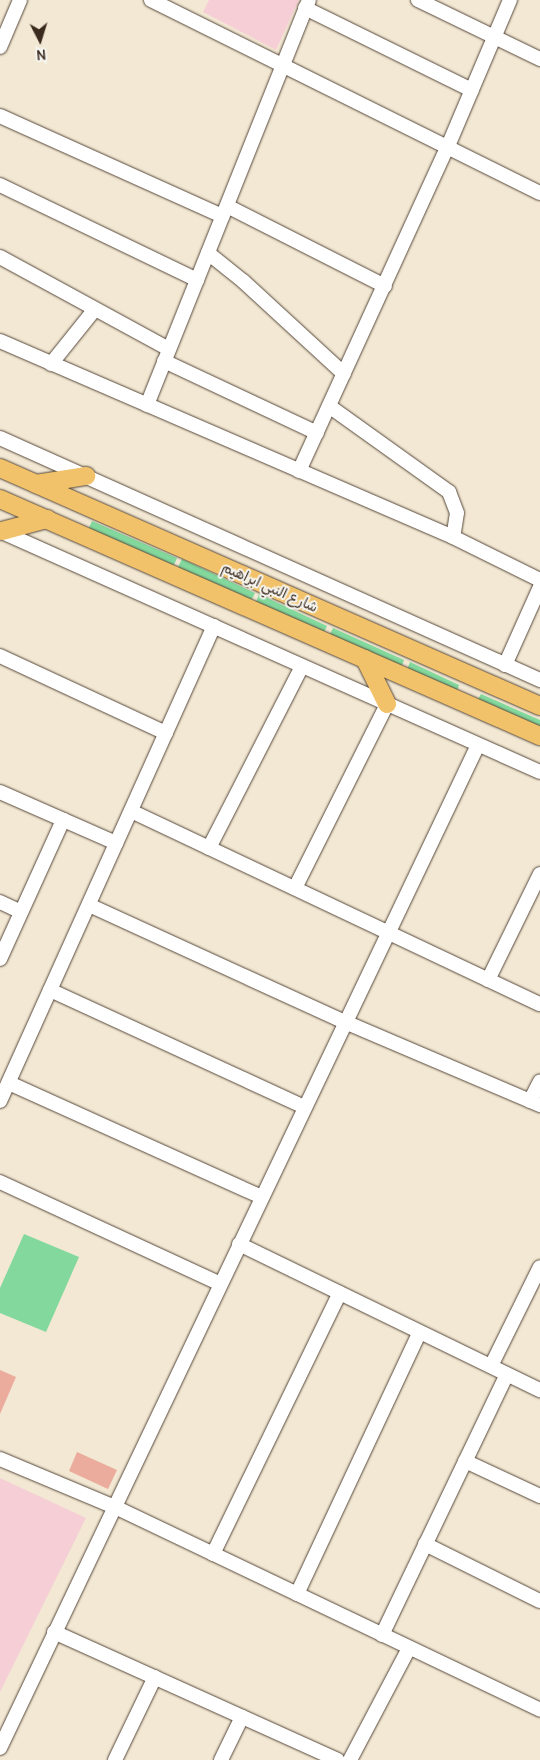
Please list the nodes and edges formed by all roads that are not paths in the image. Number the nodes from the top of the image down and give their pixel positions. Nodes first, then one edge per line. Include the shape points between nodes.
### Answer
1 (20, 0) edge
2 (151, 0) edge
3 (418, 0) edge
4 (510, 0) edge
5 (307, 4) edge
6 (494, 36) junction
7 (0, 47) edge
8 (540, 59) edge
9 (284, 65) junction
10 (472, 90) junction
11 (0, 116) edge
12 (448, 146) junction
13 (0, 185) edge
14 (540, 193) edge
15 (225, 211) junction
16 (208, 253) junction
17 (0, 257) edge
18 (197, 280) junction
19 (385, 286) junction
20 (96, 309) junction
21 (0, 341) edge
22 (167, 355) junction
23 (51, 364) junction
24 (344, 374) junction
25 (146, 405) junction
26 (329, 406) junction
27 (316, 433) junction
28 (0, 438) edge
29 (0, 468) edge
30 (299, 471) junction
31 (86, 476) junction
32 (36, 484) junction
33 (0, 498) edge
34 (47, 519) junction
35 (1, 532) edge
36 (453, 537) junction
37 (540, 580) edge
38 (540, 587) edge
39 (214, 626) junction
40 (0, 656) edge
41 (365, 659) junction
42 (505, 665) junction
43 (302, 666) junction
44 (540, 680) edge
45 (386, 704) junction
46 (540, 706) edge
47 (166, 733) junction
48 (540, 736) edge
49 (478, 744) junction
50 (540, 772) edge
51 (0, 792) edge
52 (131, 811) junction
53 (63, 820) junction
54 (116, 843) junction
55 (209, 848) junction
56 (540, 874) edge
57 (295, 888) junction
58 (0, 902) edge
59 (89, 905) junction
60 (21, 912) junction
61 (389, 932) junction
62 (0, 959) edge
63 (488, 980) junction
64 (50, 990) junction
65 (540, 1004) edge
66 (345, 1022) junction
67 (540, 1080) edge
68 (9, 1083) junction
69 (0, 1101) edge
70 (535, 1103) edge
71 (304, 1107) junction
72 (0, 1182) edge
73 (261, 1197) junction
74 (238, 1244) junction
75 (540, 1267) edge
76 (219, 1283) junction
77 (340, 1293) junction
78 (420, 1332) junction
79 (491, 1366) junction
80 (507, 1374) junction
81 (540, 1390) edge
82 (0, 1459) edge
83 (466, 1461) junction
84 (540, 1496) edge
85 (115, 1507) junction
86 (425, 1544) junction
87 (213, 1554) junction
88 (297, 1594) junction
89 (540, 1601) edge
90 (54, 1632) junction
91 (382, 1636) junction
92 (408, 1648) junction
93 (155, 1677) junction
94 (540, 1710) edge
95 (242, 1717) junction
96 (0, 1748) edge
97 (115, 1760) edge
98 (220, 1760) edge
99 (337, 1760) edge
100 (350, 1760) edge

1 - 7 street
2 - 9 street
3 - 6 street
4 - 6 street
5 - 9 street
5 - 10 street
6 - 8 street
6 - 10 street
9 - 12 street
9 - 15 street
10 - 12 street
11 - 15 street
12 - 14 street
12 - 19 street
13 - 18 street
15 - 16 street
15 - 19 street
16 - 18 street
16 - 24 street via 250,287
17 - 20 street
18 - 22 street
19 - 24 street
20 - 22 street
20 - 23 street
21 - 23 street
22 - 25 street
22 - 27 street
23 - 25 street
24 - 26 street
25 - 30 street
26 - 27 street
26 - 36 street via 449,492 457,513
27 - 30 street
28 - 31 street
29 - 32 main road, شارع النبي ابراهيم
30 - 36 street
31 - 32 main road
31 - 42 street
32 - 46 main road, شارع النبي ابراهيم
33 - 34 main road, شارع النبي ابراهيم
34 - 35 main road
34 - 41 main road, شارع النبي ابراهيم
35 - 39 street
36 - 37 street
38 - 42 street
39 - 43 street
39 - 47 street
40 - 47 street
41 - 45 main road
41 - 48 main road, شارع النبي ابراهيم
42 - 44 street
43 - 45 street
43 - 55 street
45 - 49 street
45 - 57 street
47 - 52 street
49 - 50 street
49 - 61 street
51 - 53 street
52 - 54 street
52 - 55 street
53 - 54 street
53 - 60 street
54 - 59 street
55 - 57 street
56 - 63 street
57 - 61 street
58 - 60 street
59 - 64 street
59 - 66 street
60 - 62 street
61 - 63 street
61 - 66 street
63 - 65 street
64 - 68 street
64 - 71 street
66 - 70 street
66 - 71 street
67 - 70 street
68 - 69 street
68 - 73 street
71 - 73 street
72 - 76 street
73 - 74 street
74 - 76 street
74 - 77 street
75 - 79 street
76 - 85 street
77 - 78 street
77 - 87 street
78 - 79 street
78 - 88 street
79 - 80 street
80 - 81 street
80 - 83 street
82 - 85 street
83 - 84 street
83 - 86 street
85 - 87 street
85 - 90 street
86 - 89 street
86 - 91 street
87 - 88 street
88 - 91 street
90 - 93 street
90 - 96 street
91 - 92 street
92 - 94 street
92 - 100 street
93 - 95 street
93 - 97 street
95 - 98 street
95 - 99 street

